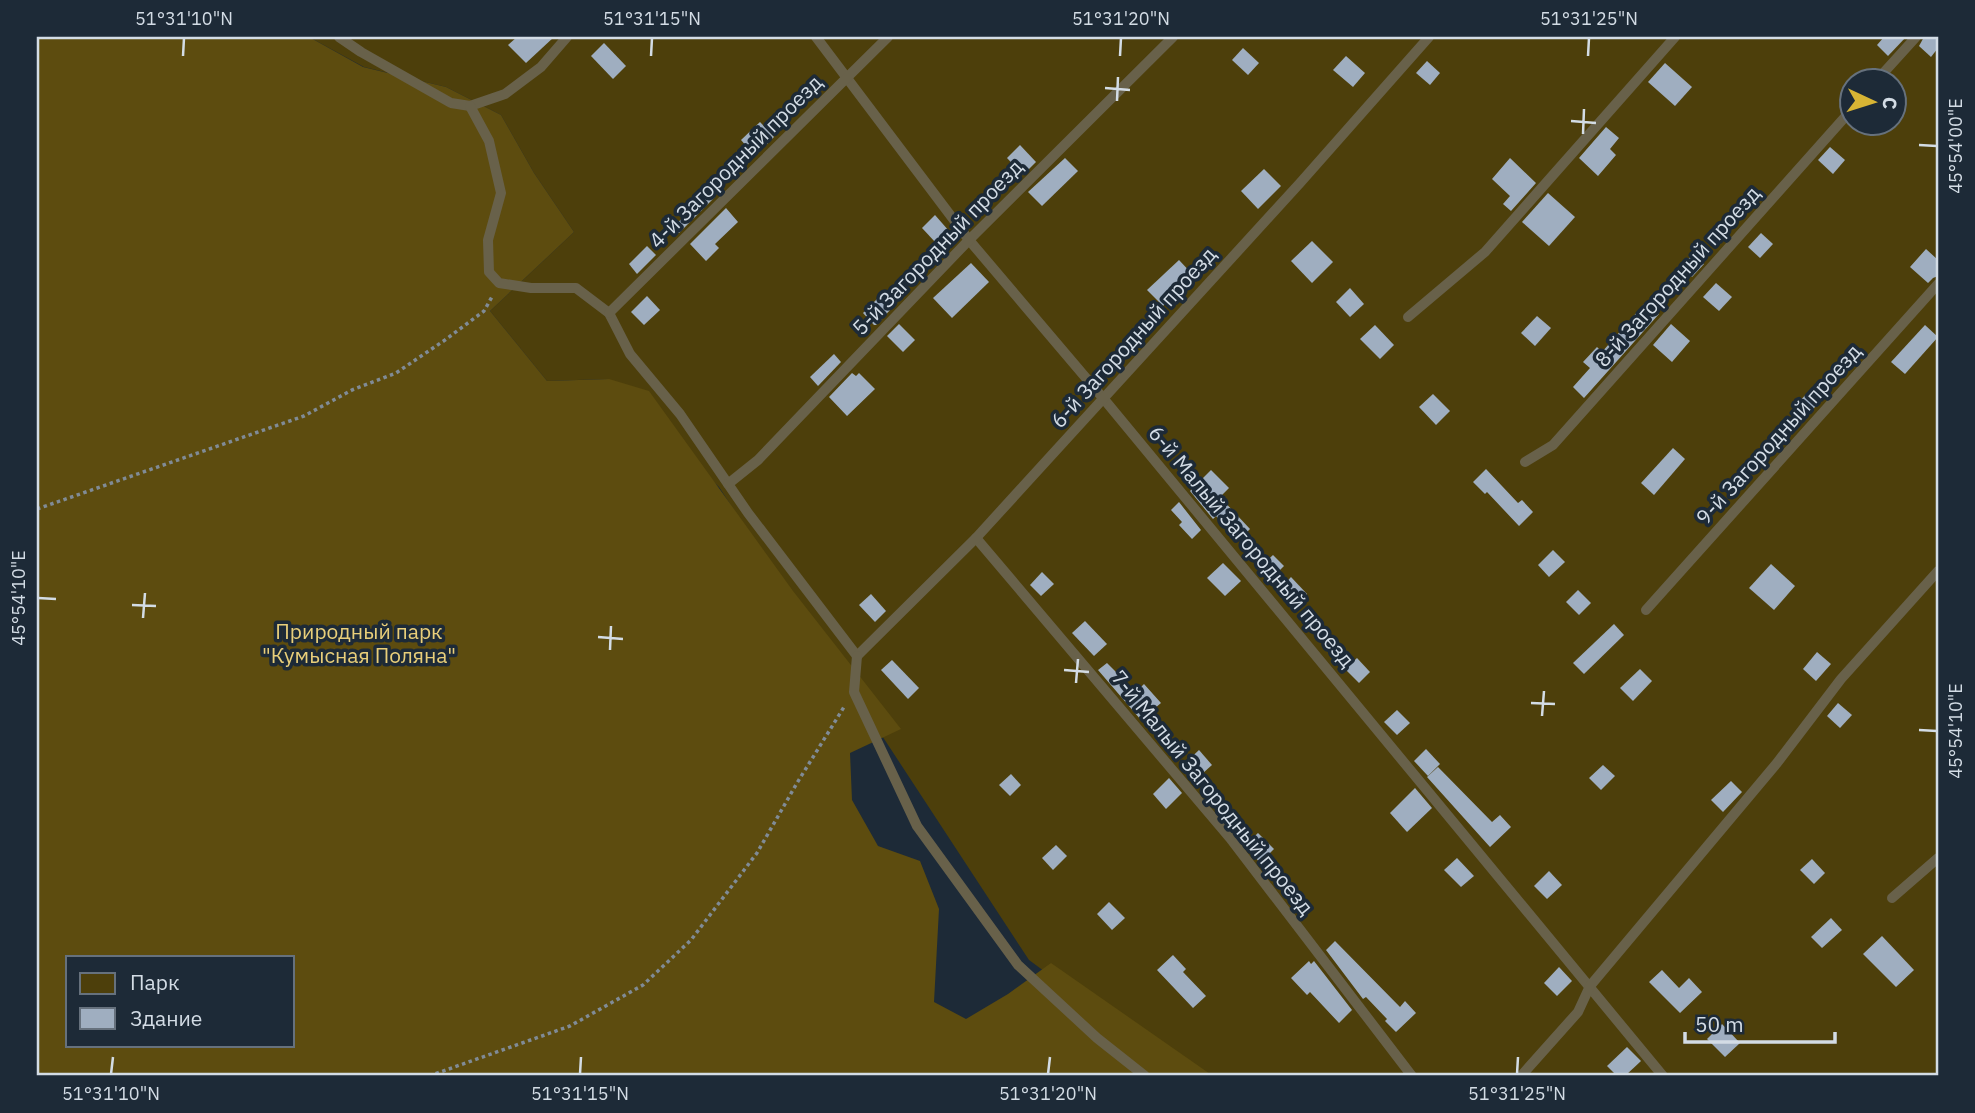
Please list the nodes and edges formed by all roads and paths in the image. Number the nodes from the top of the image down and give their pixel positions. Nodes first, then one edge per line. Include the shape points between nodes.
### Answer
1 (339, 37) edge
2 (566, 37) edge
3 (816, 37) edge
4 (888, 37) edge
5 (1173, 37) edge
6 (1429, 37) edge
7 (1675, 37) edge
8 (1916, 37) edge
9 (1890, 66) edge
10 (847, 77) junction
11 (470, 106) junction
12 (1839, 124) edge
13 (969, 240) junction
14 (499, 284) junction
15 (1938, 284) edge
16 (609, 313) junction
17 (1408, 317) dead end
18 (1104, 398) junction
19 (1525, 462) dead end
20 (728, 484) junction
21 (37, 509) edge
22 (976, 538) junction
23 (1938, 571) edge
24 (1646, 610) dead end
25 (857, 656) junction
26 (854, 692) junction
27 (1938, 858) edge
28 (1892, 898) dead end
29 (1590, 986) junction
30 (429, 1076) edge
31 (1145, 1076) edge
32 (1412, 1076) edge
33 (1521, 1076) edge
34 (1663, 1076) edge

1 - 11 lane via 451,103
2 - 11 lane via 541,67 505,94
3 - 10 lane, 6-й Малый Загородный проезд
4 - 10 lane, 4-й Загородный проезд
5 - 13 lane, 5-й Загородный проезд
6 - 18 lane, 6-й Загородный проезд
7 - 17 lane via 1485,252
8 - 9 lane
10 - 13 lane, 6-й Малый Загородный проезд
10 - 16 lane, 4-й Загородный проезд
11 - 14 lane via 489,141 501,193 488,240 489,272
12 - 19 lane, 8-й Загородный проезд via 1553,445
13 - 18 lane, 6-й Малый Загородный проезд
13 - 20 lane, 5-й Загородный проезд via 758,460
14 - 16 lane via 576,288
14 - 21 path via 484,311 396,373 304,416
15 - 24 lane, 9-й Загородный проезд
16 - 20 lane via 631,355 680,414
18 - 22 lane, 6-й Загородный проезд
18 - 29 lane, 6-й Малый Загородный проезд
20 - 25 lane
22 - 25 lane, 6-й Загородный проезд
22 - 32 lane, 7-й Малый Загородный проезд via 1230,838
23 - 29 lane via 1841,680
25 - 26 lane
26 - 30 path via 757,853 691,940 643,985 570,1026
26 - 31 lane via 917,826 1018,965
27 - 28 lane
29 - 33 lane via 1578,1012
29 - 34 lane, 6-й Малый Загородный проезд

